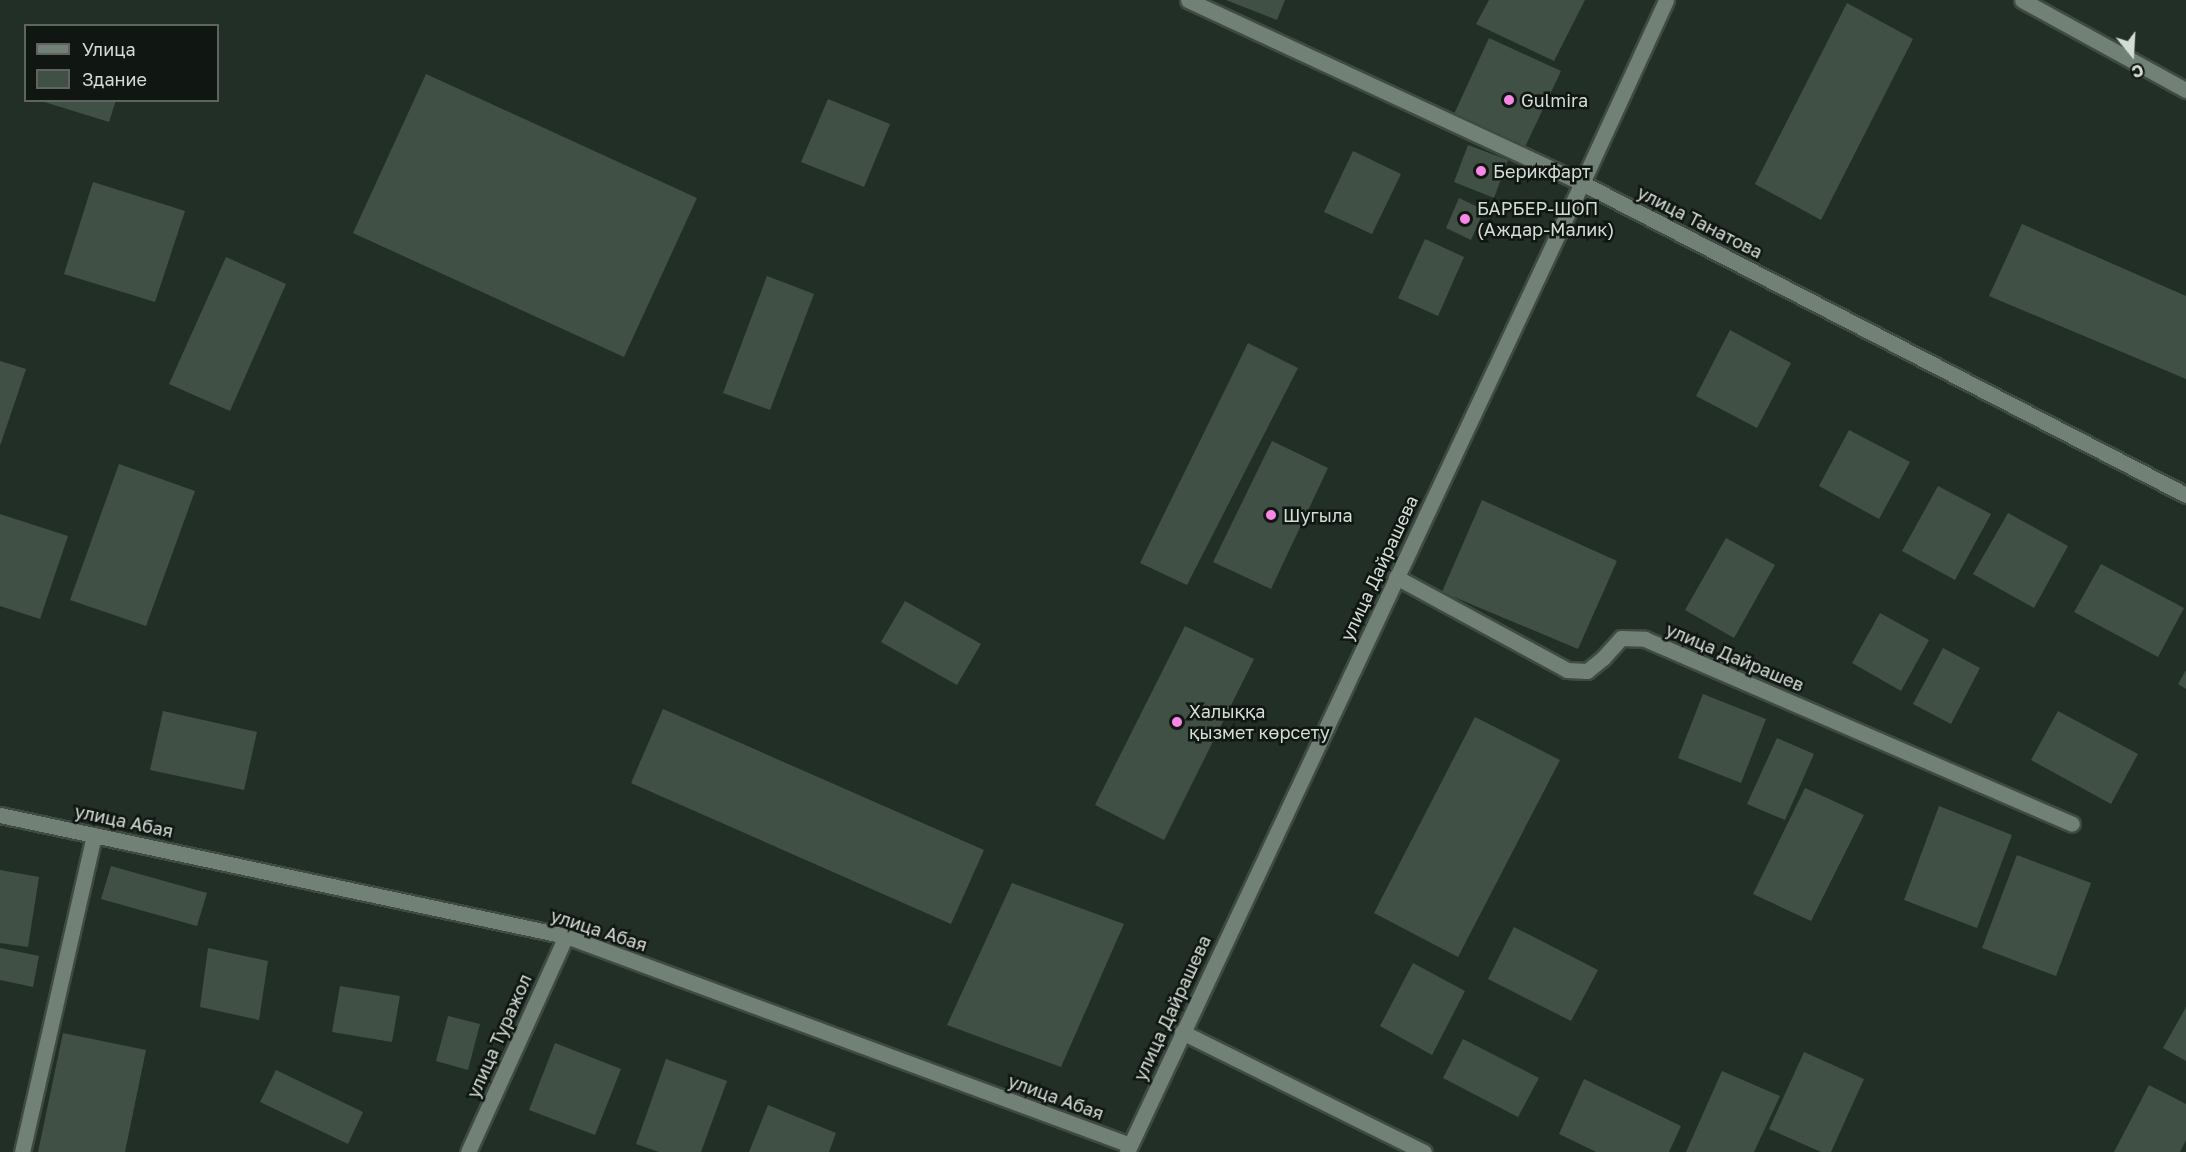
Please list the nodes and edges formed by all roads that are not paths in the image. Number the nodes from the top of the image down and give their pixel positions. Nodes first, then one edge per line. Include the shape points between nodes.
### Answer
1 (1188, 0) edge
2 (1666, 0) edge
3 (2022, 0) edge
4 (2186, 90) edge
5 (1582, 183) junction
6 (2186, 495) edge
7 (1396, 577) junction
8 (0, 814) edge
9 (2072, 824) dead end
10 (94, 835) junction
11 (566, 936) junction
12 (1182, 1032) junction
13 (1128, 1148) edge
14 (22, 1152) edge
15 (468, 1152) edge
16 (1425, 1152) edge

1 - 5 street, улица Танатова
2 - 5 street, улица Дайрашева
3 - 4 street
5 - 6 street, улица Танатова
5 - 7 street, улица Дайрашева
7 - 9 street, улица Дайрашев via 1567,670 1587,671 1621,638 1645,639
7 - 12 street, улица Дайрашева
8 - 10 street, улица Абая
10 - 11 street, улица Абая
10 - 14 street
11 - 13 street, улица Абая
11 - 15 street, улица Туражол
12 - 13 street, улица Дайрашева
12 - 16 street

